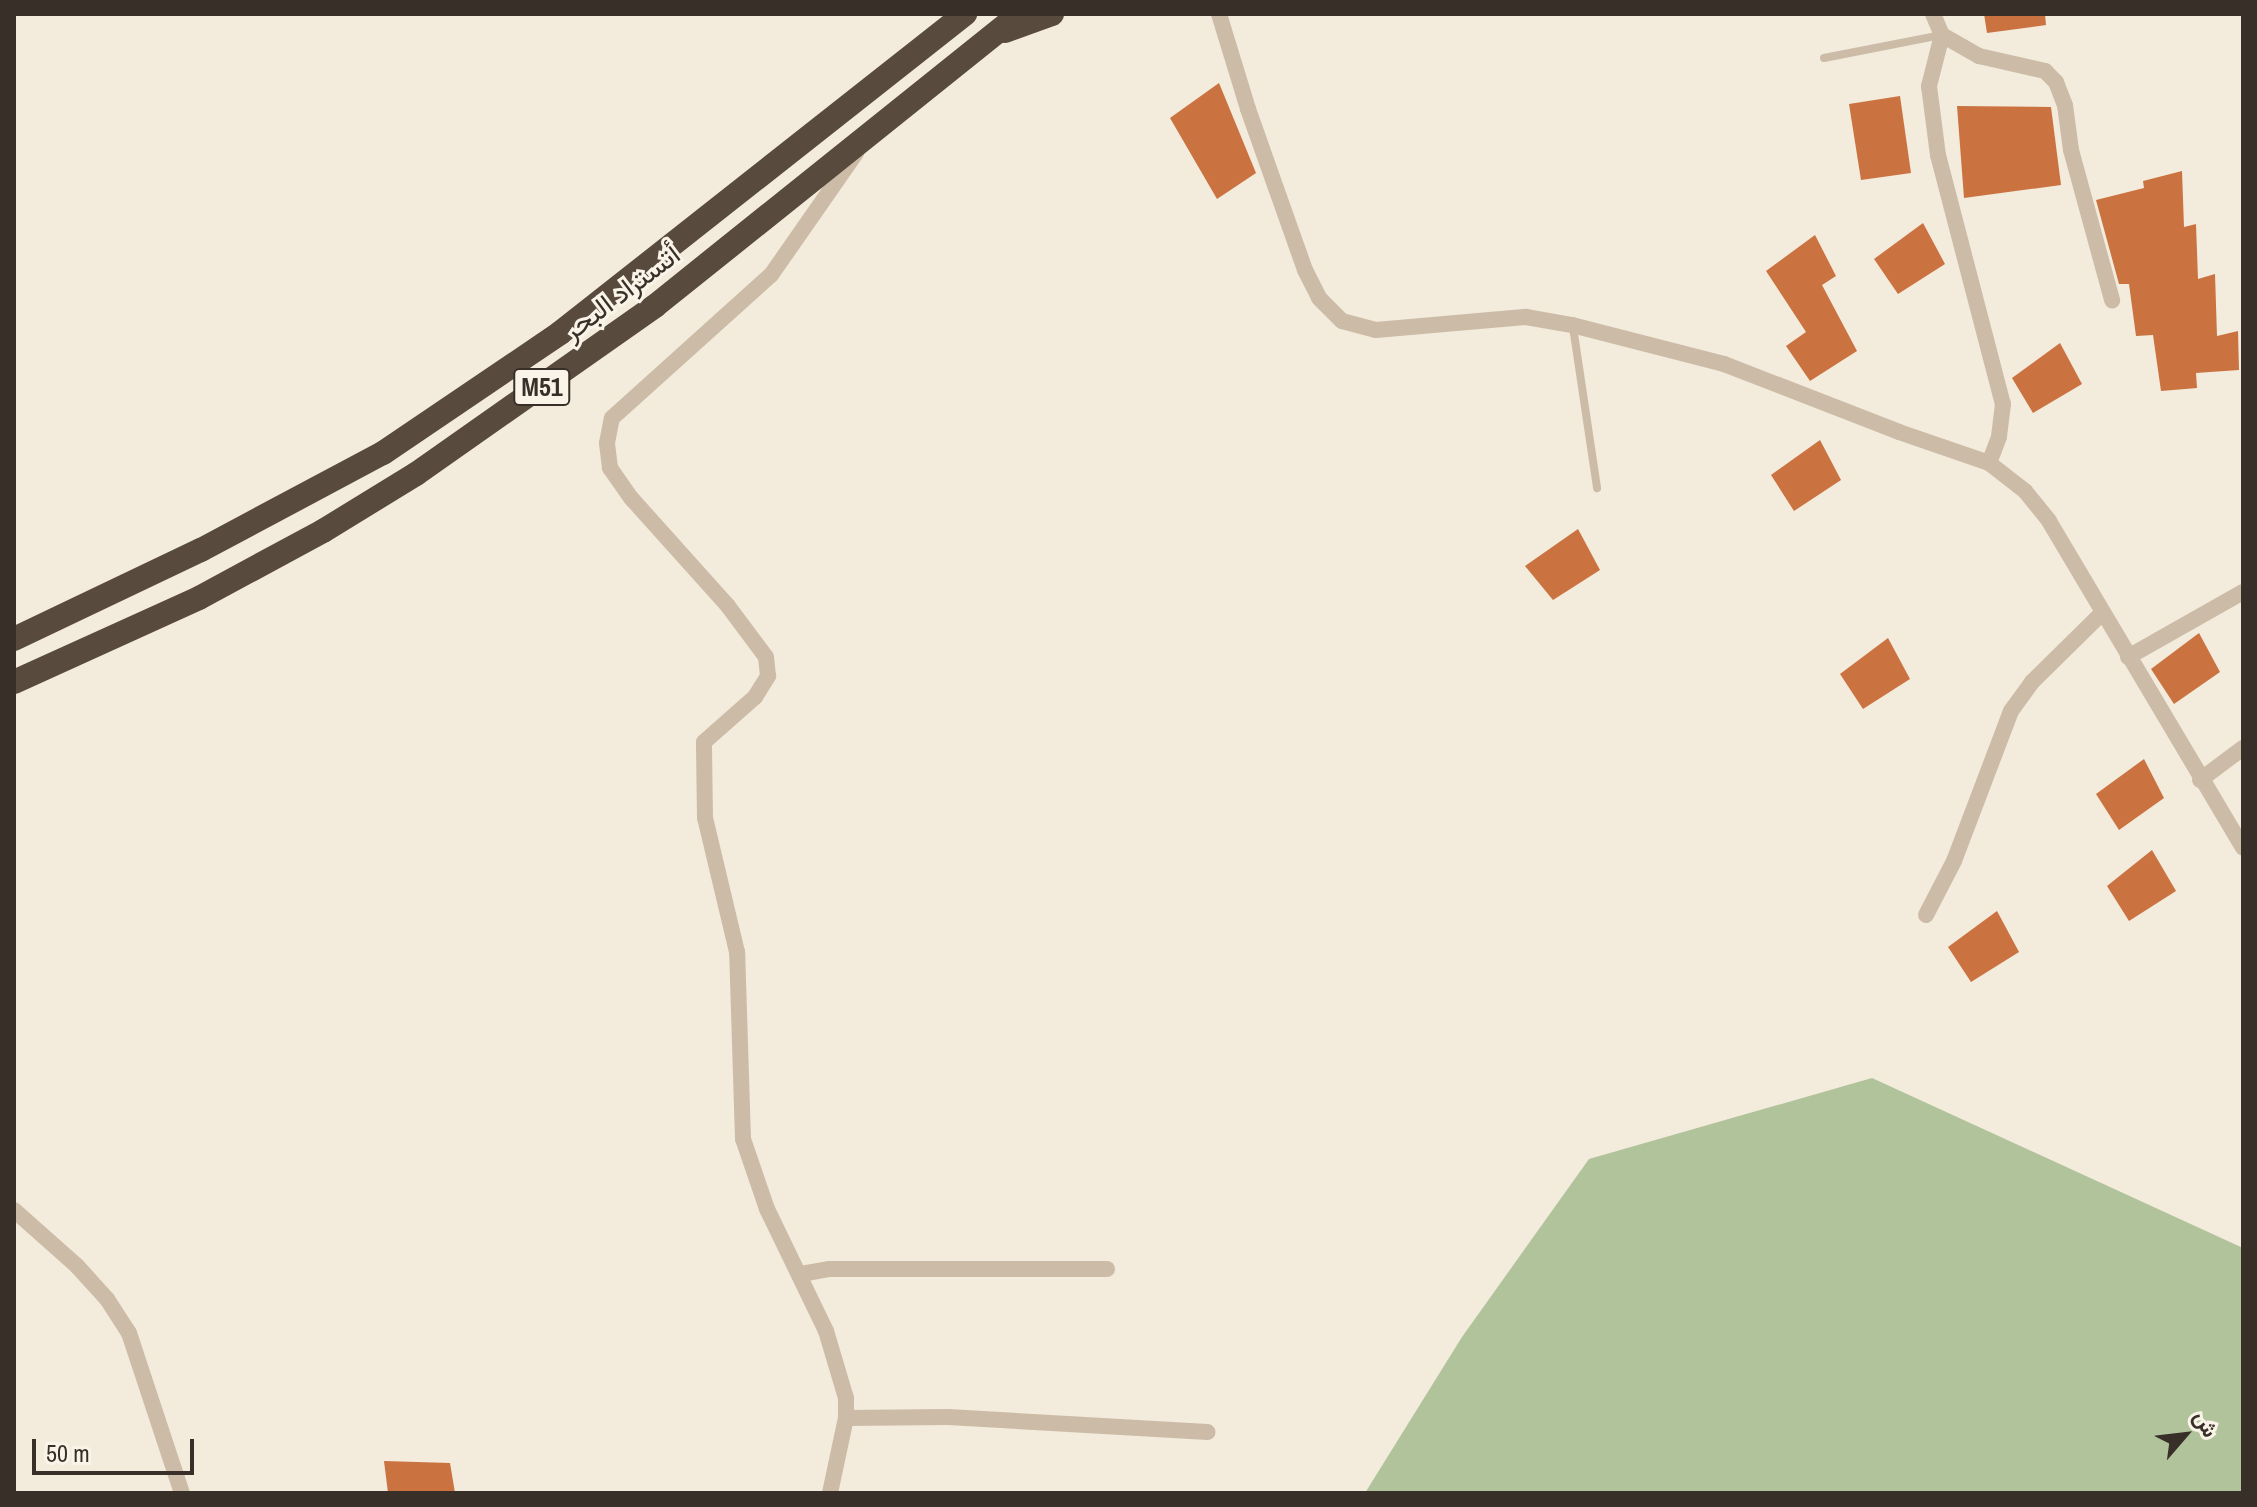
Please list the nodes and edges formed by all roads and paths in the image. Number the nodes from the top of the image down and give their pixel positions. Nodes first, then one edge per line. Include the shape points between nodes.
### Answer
1 (965, 14) edge
2 (1020, 14) edge
3 (1052, 14) edge
4 (1219, 14) edge
5 (1933, 14) edge
6 (995, 35) junction
7 (1942, 35) junction
8 (1824, 58) dead end
9 (864, 142) junction
10 (2112, 300) dead end
11 (1572, 325) junction
12 (1989, 463) junction
13 (1597, 488) dead end
14 (2243, 592) edge
15 (2102, 613) junction
16 (14, 639) edge
17 (2128, 657) junction
18 (14, 682) edge
19 (2243, 748) edge
20 (2200, 780) junction
21 (2243, 848) edge
22 (1926, 915) dead end
23 (14, 1210) edge
24 (1107, 1269) dead end
25 (801, 1274) junction
26 (846, 1418) junction
27 (1208, 1432) dead end
28 (182, 1493) edge
29 (830, 1493) edge

1 - 16 highway, أتستراد البحر / M51 via 560,333 383,453 201,550
2 - 6 highway, أتستراد البحر / M51
3 - 6 highway
4 - 11 street via 1305,270 1319,298 1342,321 1376,330 1526,317
5 - 7 street
6 - 9 highway, أتستراد البحر / M51
7 - 8 lane
7 - 10 street via 1979,56 2045,71 2056,82
7 - 12 street via 1929,86 1938,155 2003,404
9 - 18 highway, أتستراد البحر / M51 via 655,306 416,474 199,598
9 - 25 street via 771,275 612,418 607,443 610,468 624,488 766,657 768,676 755,697 704,742 702,772 710,845 737,952 743,1139 767,1209
11 - 12 street via 1724,364
11 - 13 lane
12 - 15 street via 2025,491 2049,521
14 - 17 street
15 - 17 street
15 - 22 street via 2032,682 2011,711 1954,861
17 - 20 street
19 - 20 street
20 - 21 street
23 - 28 street via 77,1266 129,1333
24 - 25 street via 830,1269
25 - 26 street via 839,1366
26 - 27 street via 948,1417
26 - 29 street

